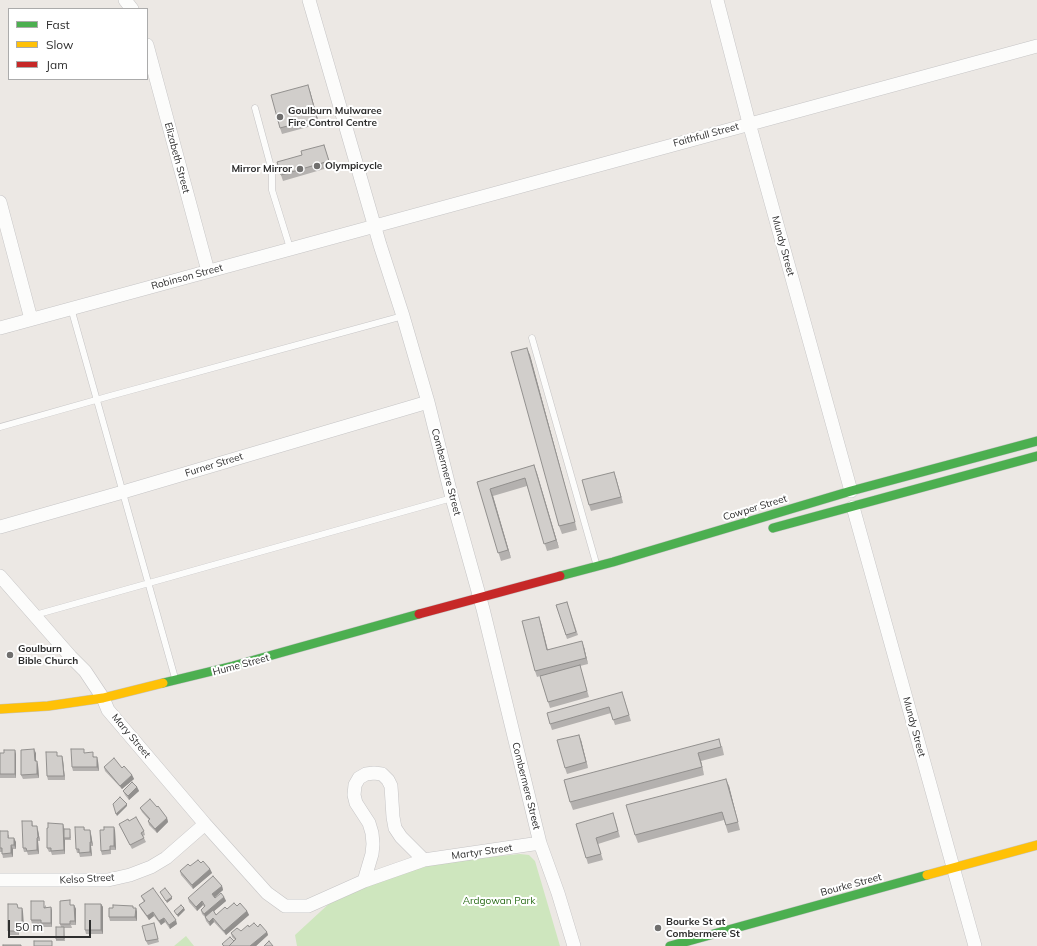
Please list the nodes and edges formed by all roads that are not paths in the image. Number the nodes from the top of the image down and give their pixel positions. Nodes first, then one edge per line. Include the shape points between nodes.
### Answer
1 (125, 0) edge
2 (309, 0) edge
3 (717, 0) edge
4 (131, 8) edge
5 (1037, 46) edge
6 (148, 49) edge
7 (254, 108) dead end
8 (749, 123) junction
9 (0, 202) edge
10 (375, 226) junction
11 (290, 248) junction
12 (208, 271) junction
13 (71, 308) junction
14 (403, 316) junction
15 (31, 319) junction
16 (0, 328) edge
17 (532, 338) dead end
18 (97, 400) junction
19 (428, 402) junction
20 (0, 427) edge
21 (1037, 441) edge
22 (1037, 456) edge
23 (851, 491) junction
24 (123, 492) junction
25 (452, 498) junction
26 (853, 507) junction
27 (0, 526) edge
28 (762, 531) dead end
29 (597, 566) junction
30 (0, 576) edge
31 (147, 583) junction
32 (482, 606) junction
33 (35, 615) junction
34 (176, 680) junction
35 (107, 706) junction
36 (0, 709) edge
37 (205, 824) junction
38 (540, 843) junction
39 (1037, 845) edge
40 (424, 860) junction
41 (954, 868) junction
42 (0, 880) edge
43 (364, 881) junction
44 (267, 893) joint
45 (574, 946) edge
46 (670, 946) edge
47 (975, 946) edge

1 - 4 street
2 - 10 street, Combermere Street
3 - 8 street, Mundy Street
5 - 8 street, Faithfull Street
6 - 12 street, Elizabeth Street
7 - 11 lane via 272,171 272,190
8 - 10 street, Faithfull Street
8 - 23 street, Mundy Street
9 - 15 street
10 - 11 street, Robinson Street
10 - 14 street, Combermere Street
11 - 12 street, Robinson Street
12 - 13 street, Robinson Street
13 - 15 street, Robinson Street
13 - 18 lane
14 - 18 lane
14 - 19 street, Combermere Street
15 - 16 street, Robinson Street
17 - 29 lane
18 - 20 lane
18 - 24 lane
19 - 24 street, Furner Street
19 - 25 street, Combermere Street
21 - 23 main road, Cowper Street
22 - 26 main road
23 - 29 main road, Cowper Street
24 - 27 street, Furner Street
24 - 31 lane
25 - 31 lane
25 - 32 street, Combermere Street
26 - 28 main road
26 - 41 street, Mundy Street
29 - 32 main road, Cowper Street
30 - 33 street, Mary Street
31 - 33 lane
31 - 34 lane
32 - 34 main road, Hume Street
32 - 38 street, Combermere Street
33 - 35 street, Mary Street via 86,671
34 - 35 main road, Hume Street
35 - 36 main road, Hume Street
35 - 37 street, Mary Street
37 - 42 street, Kelso Street via 166,858 130,875 108,880
37 - 44 street, Mary Street
38 - 40 street, Martyr Street
38 - 45 street, Combermere Street
39 - 41 main road, Bourke Street
40 - 43 street, Martyr Street
40 - 43 street via 401,838 395,828 391,786 388,780 382,774 366,774 359,778 354,795 372,834 372,854
41 - 46 main road, Bourke Street
41 - 47 street, Mundy Street
43 - 44 street, Martyr Street via 308,906 285,906

